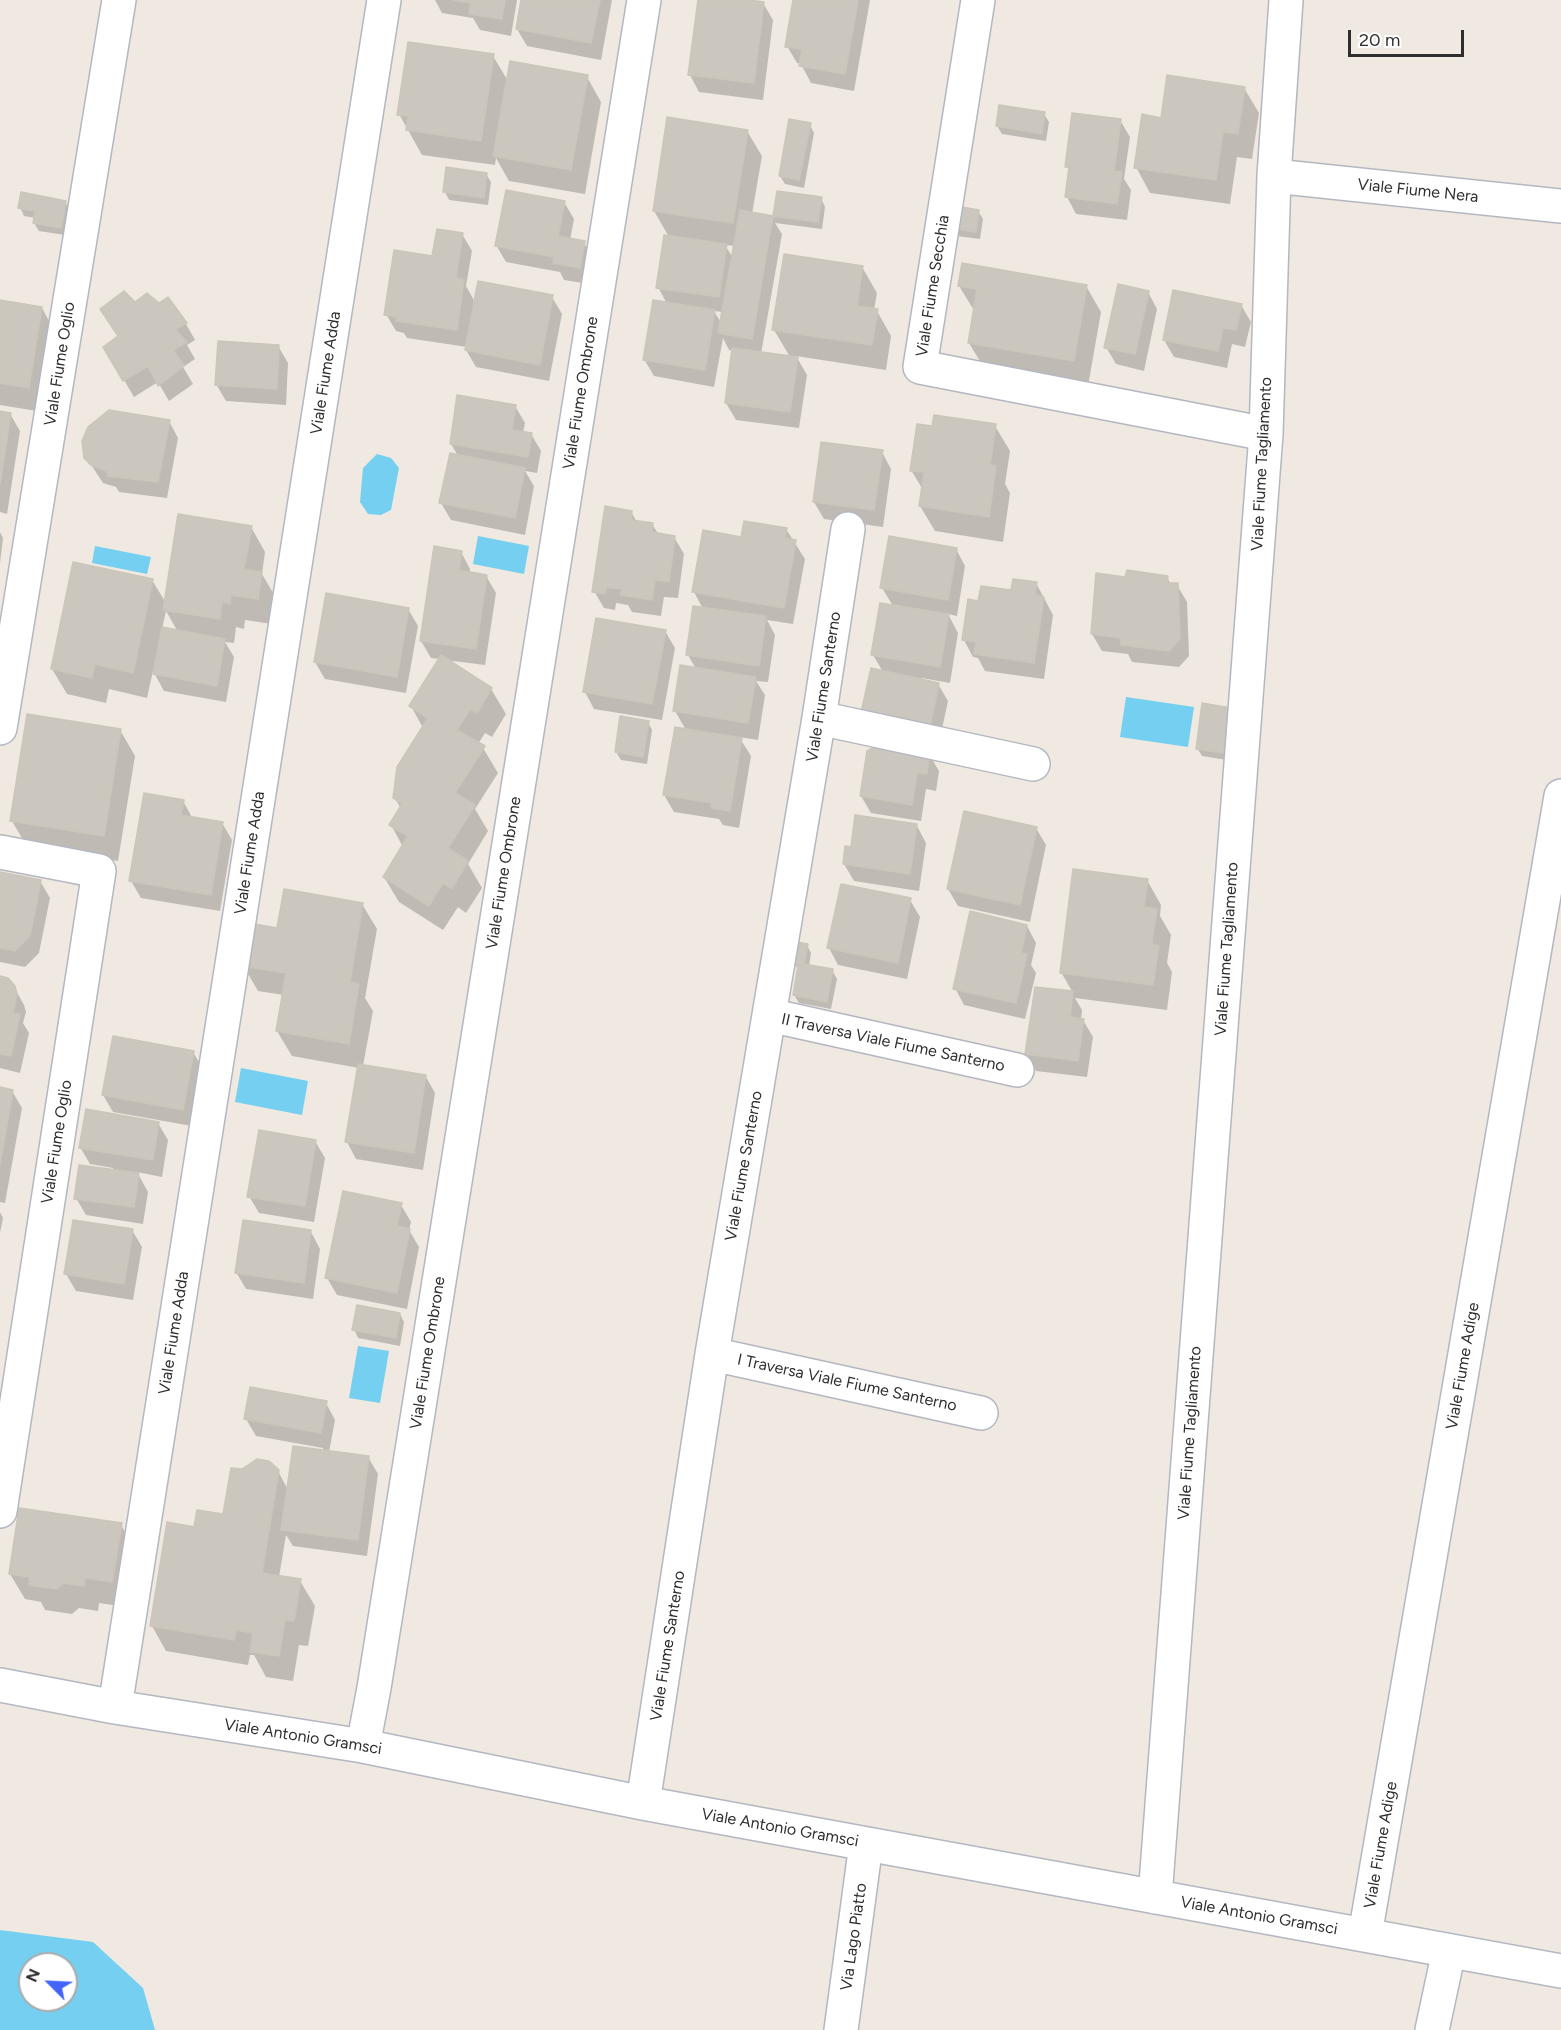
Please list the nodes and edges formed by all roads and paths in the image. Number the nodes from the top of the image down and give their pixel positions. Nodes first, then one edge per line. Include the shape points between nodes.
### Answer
1 (119, 0) edge
2 (384, 0) edge
3 (644, 0) edge
4 (978, 0) edge
5 (1287, 0) edge
6 (1274, 176) junction
7 (1561, 206) edge
8 (1266, 434) junction
9 (848, 529) dead end
10 (819, 717) junction
11 (0, 728) edge
12 (1033, 764) dead end
13 (1561, 796) edge
14 (0, 852) edge
15 (769, 1015) junction
16 (1017, 1070) dead end
17 (712, 1354) junction
18 (981, 1413) dead end
19 (0, 1512) edge
20 (0, 1685) edge
21 (115, 1707) junction
22 (363, 1746) junction
23 (643, 1803) junction
24 (866, 1844) junction
25 (1155, 1897) junction
26 (1365, 1935) junction
27 (1449, 1951) junction
28 (1561, 1971) edge
29 (841, 2030) edge
30 (1431, 2030) edge

1 - 11 street, Viale Fiume Oglio
2 - 21 street, Viale Fiume Adda
3 - 22 street, Viale Fiume Ombrone
4 - 8 street, Viale Fiume Secchia via 920,367
5 - 6 street, Viale Fiume Tagliamento
6 - 7 street, Viale Fiume Nera
6 - 8 street, Viale Fiume Tagliamento
8 - 25 street, Viale Fiume Tagliamento
9 - 10 street, Viale Fiume Santerno
10 - 12 street
10 - 15 street, Viale Fiume Santerno
13 - 26 street, Viale Fiume Adige
14 - 19 street, Viale Fiume Oglio via 99,871
15 - 16 street, II Traversa Viale Fiume Santerno
15 - 17 street, Viale Fiume Santerno
17 - 18 street, I Traversa Viale Fiume Santerno
17 - 23 street, Viale Fiume Santerno
20 - 21 street, Viale Antonio Gramsci
21 - 22 street, Viale Antonio Gramsci
22 - 23 street, Viale Antonio Gramsci
23 - 24 street, Viale Antonio Gramsci
24 - 25 street, Viale Antonio Gramsci
24 - 29 street, Via Lago Piatto
25 - 26 street, Viale Antonio Gramsci
26 - 27 street, Viale Antonio Gramsci
27 - 28 street, Viale Antonio Gramsci
27 - 30 street

